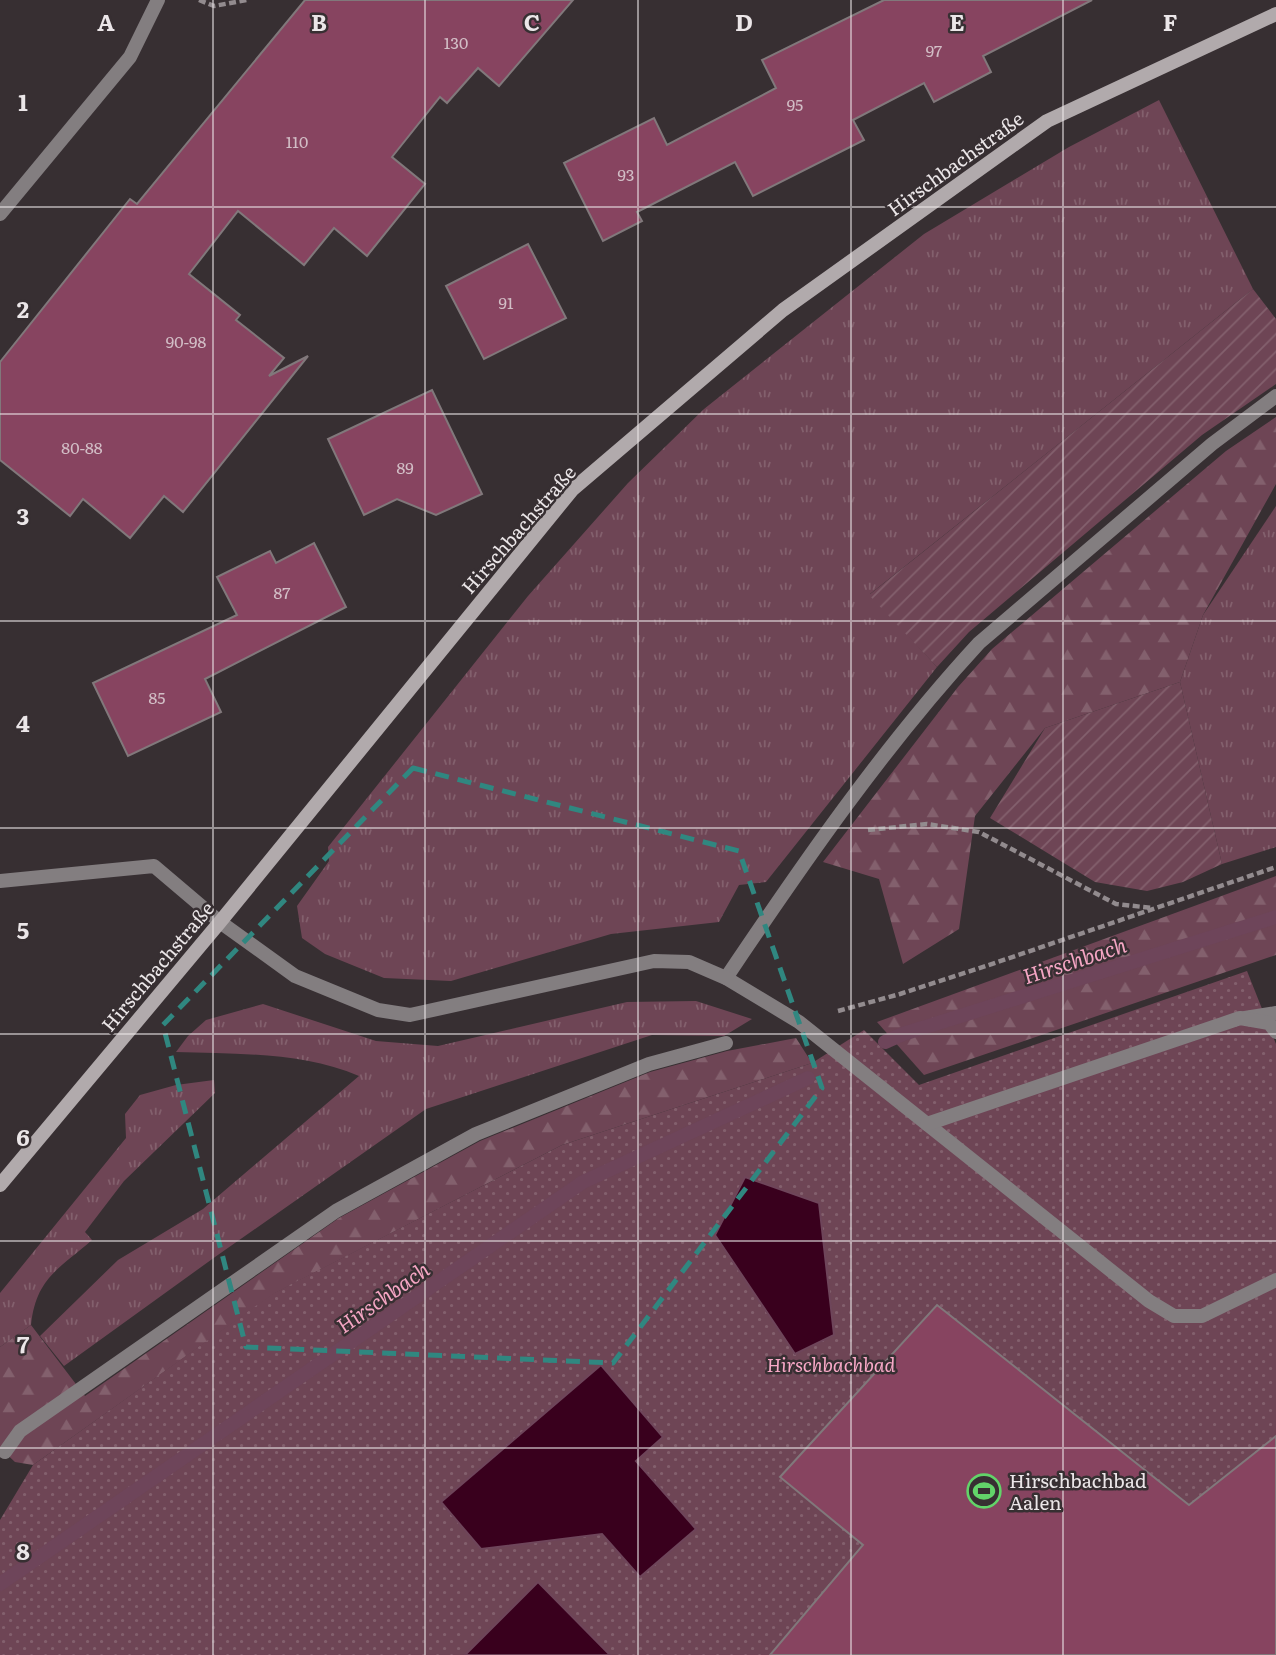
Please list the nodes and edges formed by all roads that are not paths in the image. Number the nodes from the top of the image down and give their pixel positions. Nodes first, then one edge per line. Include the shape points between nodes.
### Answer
1 (158, 0) edge
2 (1276, 14) edge
3 (0, 214) edge
4 (1276, 396) edge
5 (0, 881) edge
6 (220, 922) junction
7 (726, 978) junction
8 (1276, 1013) edge
9 (1240, 1018) junction
10 (1276, 1032) edge
11 (726, 1043) dead end
12 (927, 1124) junction
13 (0, 1185) edge
14 (1276, 1280) edge
15 (5, 1452) dead end

1 - 3 street via 130,57
2 - 6 street, Hirschbachstraße via 1047,121 783,310 572,490
4 - 7 street via 1212,444 979,643 944,680 809,855
5 - 6 street via 154,866
6 - 7 street via 295,976 379,1010 410,1015 654,961 689,962
6 - 13 street, Hirschbachstraße
7 - 12 street via 799,1022
8 - 9 street
9 - 10 street via 1269,1023
9 - 12 street
11 - 15 street via 649,1064 476,1133 336,1211 20,1431
12 - 14 street via 1149,1301 1174,1316 1202,1316

